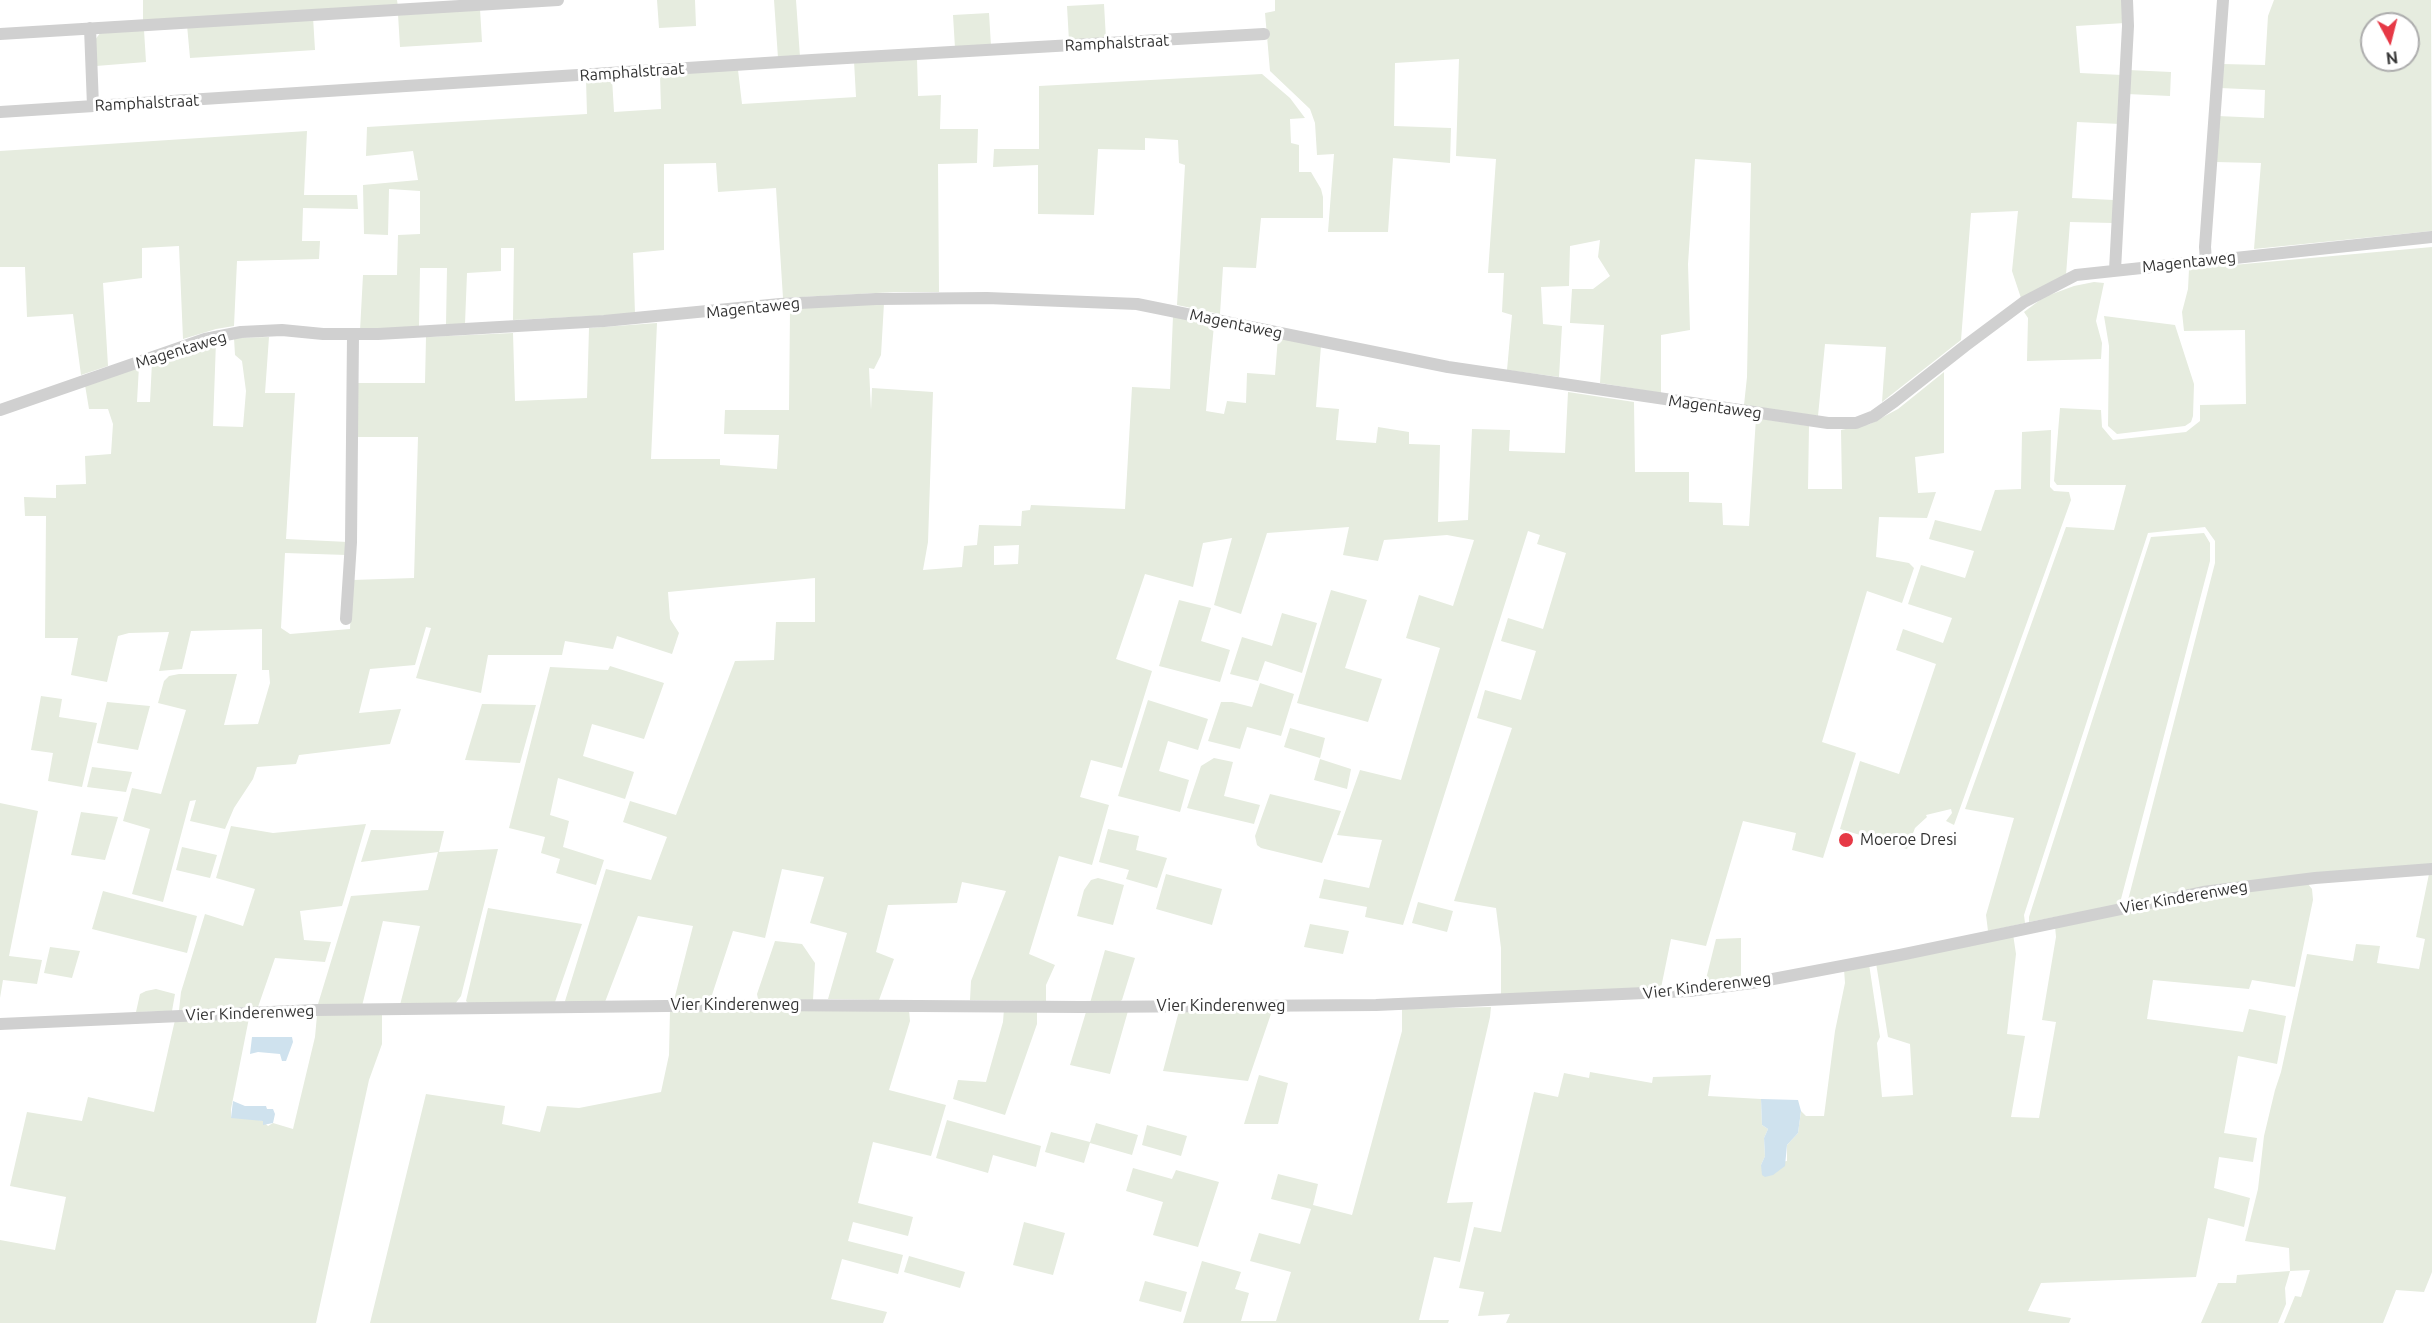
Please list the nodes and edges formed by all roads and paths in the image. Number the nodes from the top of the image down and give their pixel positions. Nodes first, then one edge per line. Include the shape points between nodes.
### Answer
1 (558, 0) edge
2 (2127, 0) edge
3 (2223, 0) edge
4 (90, 28) junction
5 (0, 34) edge
6 (1264, 34) dead end
7 (93, 106) junction
8 (0, 112) edge
9 (2432, 237) edge
10 (2206, 261) junction
11 (2115, 270) junction
12 (353, 334) junction
13 (0, 410) edge
14 (346, 619) dead end
15 (2432, 869) edge
16 (0, 1024) edge

1 - 4 street
2 - 11 street
3 - 10 street
4 - 5 street
4 - 7 street
6 - 7 street, Ramphalstraat
7 - 8 street, Ramphalstraat
9 - 10 street, Magentaweg
10 - 11 street, Magentaweg
11 - 12 street, Magentaweg via 2076,275 2044,290 1881,411 1856,423 1842,424 1448,367 1137,304 987,298 876,299 604,321
12 - 13 street, Magentaweg via 282,330 218,336
12 - 14 street via 351,542
15 - 16 street, Vier Kinderenweg via 2203,892 1900,955 1752,983 1677,992 1376,1005 316,1010

